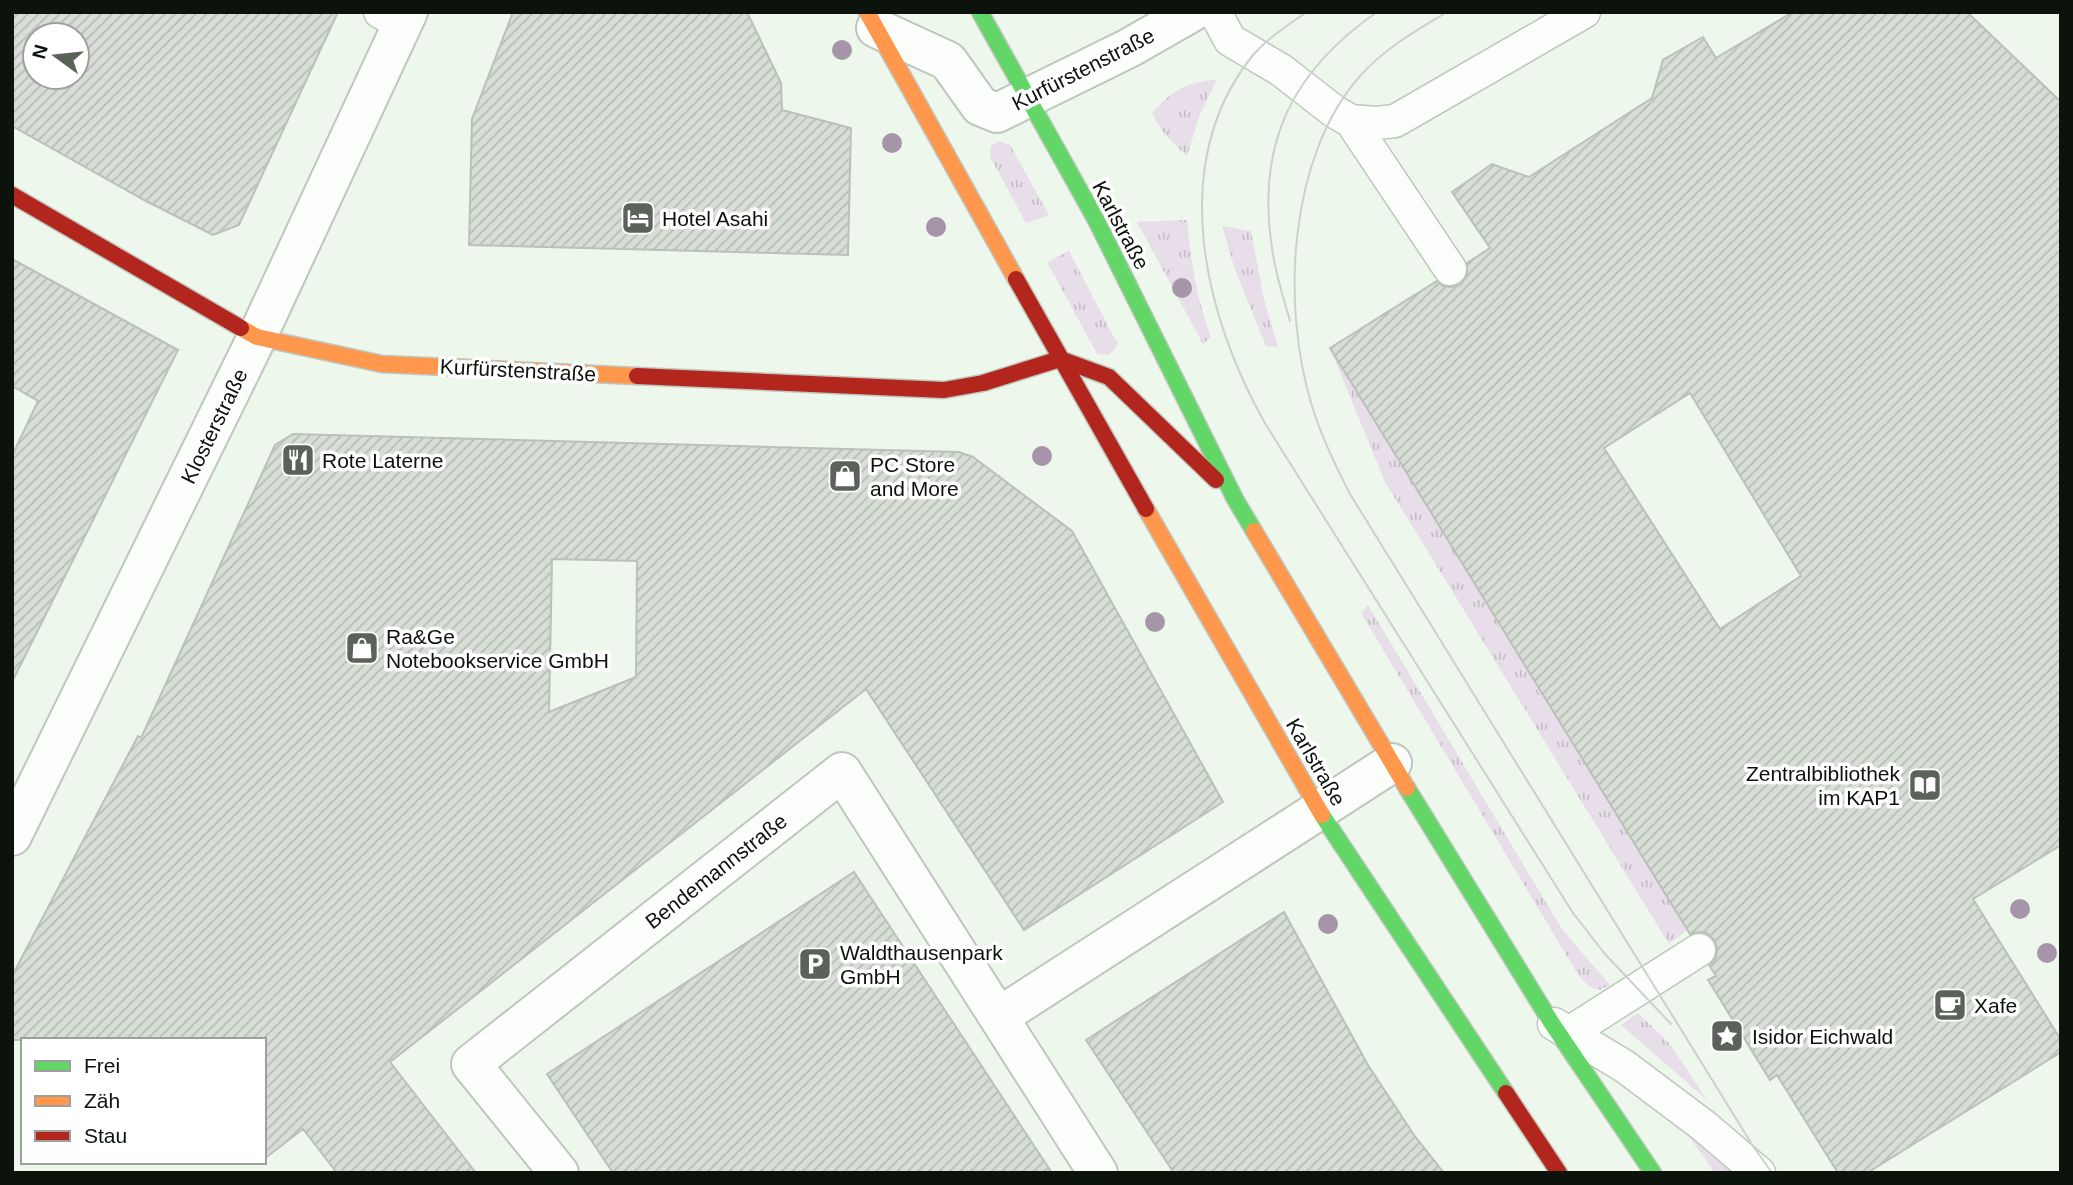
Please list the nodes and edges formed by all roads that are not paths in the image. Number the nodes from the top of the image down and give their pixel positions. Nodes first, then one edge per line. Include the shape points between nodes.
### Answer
1 (980, 12) edge
2 (1192, 12) edge
3 (1215, 12) edge
4 (1584, 12) edge
5 (397, 16) edge
6 (871, 20) edge
7 (1027, 97) junction
8 (1351, 121) junction
9 (12, 195) edge
10 (1450, 269) dead end
11 (257, 337) junction
12 (1060, 359) junction
13 (1235, 499) junction
14 (1392, 763) junction
15 (1319, 810) junction
16 (12, 836) edge
17 (1699, 950) dead end
18 (1000, 1016) junction
19 (1560, 1028) junction
20 (559, 1173) edge
21 (1098, 1173) edge
22 (1559, 1173) edge
23 (1653, 1173) edge
24 (1759, 1173) edge

1 - 7 main road, Karlstraße
2 - 7 street, Kurfürstenstraße
3 - 8 lane via 1230,40 1281,69
4 - 8 lane via 1395,121
5 - 11 street, Klosterstraße
6 - 7 street, Kurfürstenstraße via 948,61 980,106 997,113
6 - 12 main road, Karlstraße
7 - 13 main road, Karlstraße via 1105,238
8 - 10 lane
9 - 11 main road, Kurfürstenstraße
11 - 12 main road, Kurfürstenstraße via 382,364 944,390
11 - 16 street, Klosterstraße
12 - 13 main road, Karlstraße via 1109,377
12 - 15 main road, Karlstraße
13 - 14 main road, Karlstraße
14 - 15 street
14 - 19 main road, Karlstraße
15 - 18 street
15 - 22 main road, Karlstraße
17 - 19 lane
18 - 20 street, Bendemannstraße via 842,772 471,1064
18 - 21 street, Bendemannstraße
19 - 23 main road, Karlstraße
19 - 24 lane via 1624,1066

